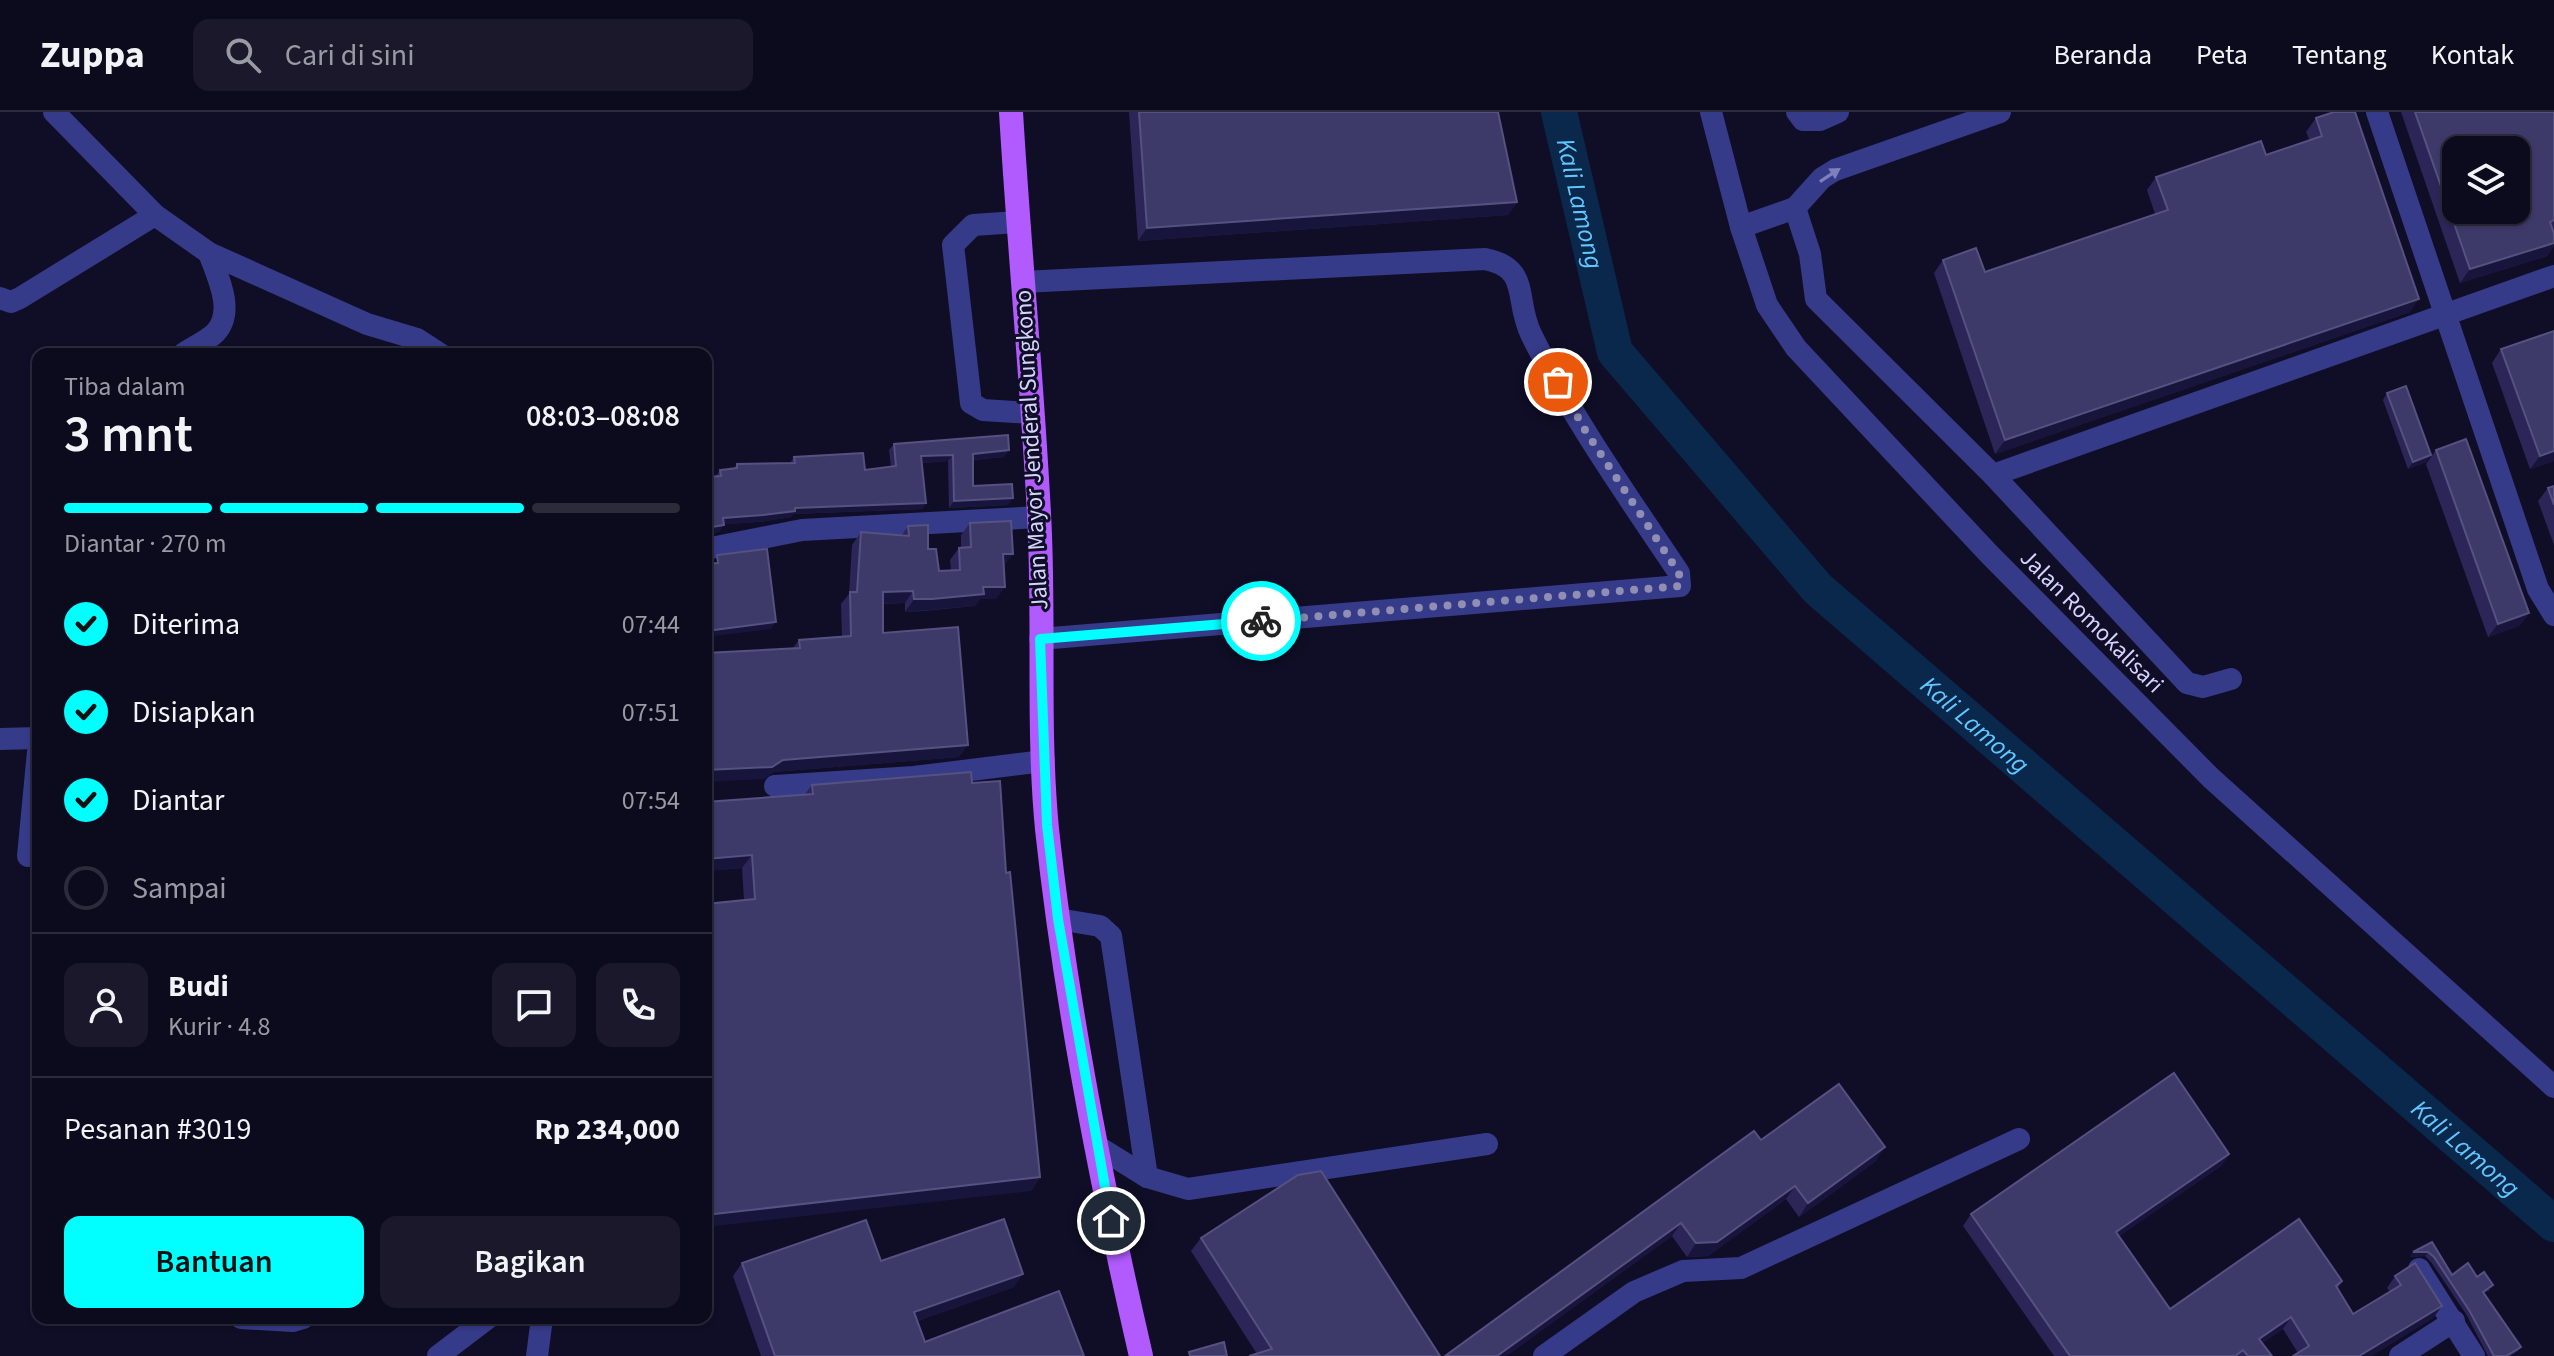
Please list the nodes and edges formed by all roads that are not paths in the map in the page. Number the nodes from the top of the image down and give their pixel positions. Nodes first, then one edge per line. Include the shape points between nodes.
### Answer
1 (54, 112) edge
2 (1011, 112) edge
3 (1711, 112) edge
4 (1797, 112) edge
5 (1838, 112) edge
6 (2377, 112) edge
7 (1995, 113) edge
8 (1795, 208) junction
9 (155, 215) junction
10 (1018, 222) junction
11 (1741, 227) junction
12 (209, 253) junction
13 (2554, 276) edge
14 (1023, 282) junction
15 (0, 298) edge
16 (2446, 314) junction
17 (192, 348) edge
18 (431, 348) edge
19 (1031, 413) junction
20 (1993, 475) junction
21 (1039, 517) junction
22 (712, 548) edge
23 (2554, 615) edge
24 (1040, 639) junction
25 (2231, 679) dead end
26 (32, 738) edge
27 (0, 739) edge
28 (1044, 761) junction
29 (775, 786) edge
30 (32, 834) edge
31 (28, 856) dead end
32 (1058, 919) junction
33 (2554, 1087) edge
34 (2019, 1139) dead end
35 (1487, 1144) dead end
36 (1097, 1146) junction
37 (1147, 1177) junction
38 (2419, 1269) edge
39 (2454, 1321) junction
40 (480, 1324) edge
41 (541, 1324) edge
42 (438, 1356) edge
43 (537, 1356) edge
44 (1141, 1356) edge
45 (1544, 1356) edge
46 (2400, 1356) edge
47 (2474, 1356) edge

1 - 9 street
2 - 10 main road, Jalan Mayor Jenderal Sungkono
3 - 11 street, Jalan Romokalisari
4 - 5 street via 1803,120
6 - 16 street
8 -> 7 street via 1835,170
8 - 11 street
8 - 20 street via 1810,254 1816,299
9 - 12 street
9 - 15 street via 20,298
10 - 14 main road, Jalan Mayor Jenderal Sungkono
10 - 19 street via 973,225 953,245 971,403 983,410
11 - 33 street, Jalan Romokalisari via 1780,329 1979,544 2211,778
12 - 17 street via 222,286 223,321 216,333
12 - 18 street
13 - 16 street
14 - 19 main road, Jalan Mayor Jenderal Sungkono
14 - 24 street via 1485,259 1504,263 1516,273 1523,314 1539,347 1585,430 1679,573 1680,586
16 - 20 street
16 - 23 street via 2538,589
19 - 21 main road, Jalan Mayor Jenderal Sungkono
20 - 25 street via 2187,683 2203,687
21 - 22 street via 802,530
21 - 24 main road, Jalan Mayor Jenderal Sungkono
24 - 28 main road, Jalan Mayor Jenderal Sungkono
26 - 27 street
28 - 29 street
28 - 32 main road, Jalan Mayor Jenderal Sungkono
30 - 31 street
32 - 36 main road, Jalan Mayor Jenderal Sungkono
32 - 37 street via 1100,926 1111,936
34 - 45 street via 1741,1268 1683,1271 1634,1292
35 - 37 street via 1188,1189
36 - 37 street
36 - 44 main road, Jalan Mayor Jenderal Sungkono
38 - 39 street
39 - 46 street
39 - 47 street
40 - 42 street
41 - 43 street

